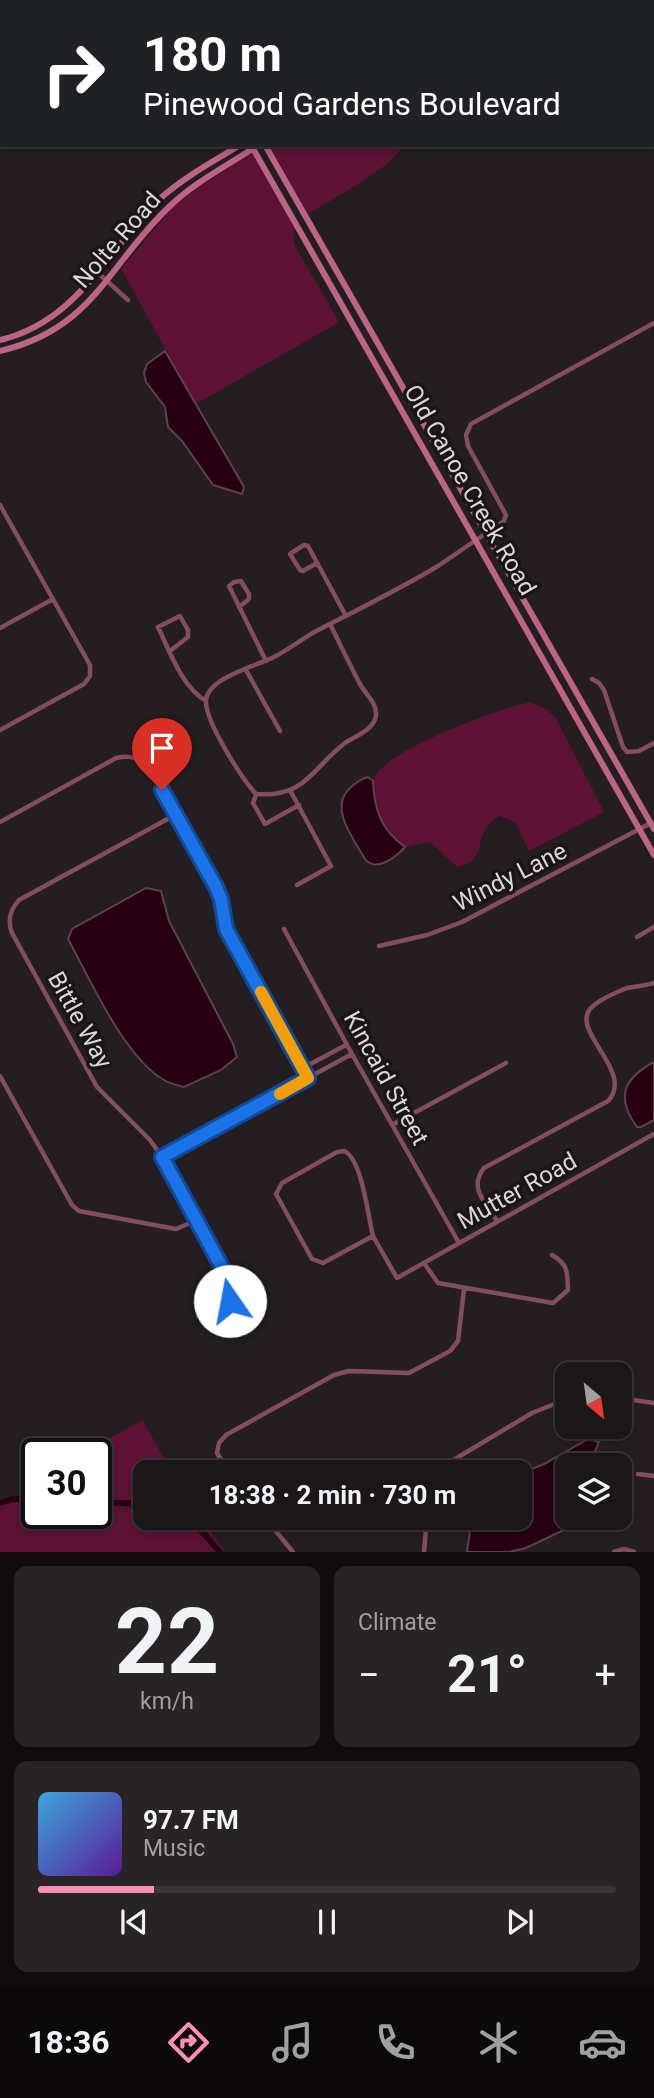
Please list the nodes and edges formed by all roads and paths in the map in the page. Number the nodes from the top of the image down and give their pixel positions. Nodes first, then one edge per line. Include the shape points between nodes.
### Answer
1 (237, 147) edge
2 (252, 147) edge
3 (255, 147) edge
4 (266, 147) edge
5 (98, 273) junction
6 (108, 280) junction
7 (128, 300) dead end
8 (654, 323) edge
9 (0, 340) edge
10 (0, 351) edge
11 (426, 427) junction
12 (415, 433) junction
13 (0, 505) edge
14 (486, 533) junction
15 (475, 539) junction
16 (317, 563) junction
17 (53, 599) junction
18 (239, 607) junction
19 (345, 616) junction
20 (330, 624) junction
21 (0, 628) edge
22 (170, 651) junction
23 (265, 661) junction
24 (246, 670) junction
25 (592, 679) dead end
26 (206, 701) junction
27 (0, 730) edge
28 (280, 731) dead end
29 (654, 743) edge
30 (290, 790) junction
31 (256, 794) junction
32 (299, 805) junction
33 (175, 815) junction
34 (0, 822) edge
35 (652, 826) edge
36 (639, 829) junction
37 (654, 855) edge
38 (298, 885) dead end
39 (654, 927) edge
40 (284, 929) dead end
41 (637, 937) dead end
42 (379, 946) dead end
43 (654, 983) edge
44 (346, 1045) junction
45 (352, 1054) junction
46 (506, 1063) dead end
47 (303, 1068) junction
48 (0, 1076) edge
49 (308, 1078) junction
50 (392, 1125) junction
51 (654, 1134) edge
52 (162, 1157) junction
53 (195, 1221) junction
54 (497, 1221) junction
55 (373, 1236) junction
56 (460, 1243) junction
57 (552, 1255) dead end
58 (424, 1263) junction
59 (464, 1289) junction
60 (230, 1301) dead end
61 (632, 1400) edge
62 (654, 1403) edge
63 (555, 1404) edge
64 (222, 1460) edge
65 (453, 1460) edge
66 (638, 1474) dead end
67 (654, 1476) edge
68 (275, 1530) edge
69 (425, 1530) edge
70 (293, 1552) edge
71 (424, 1552) edge
72 (614, 1552) edge
73 (634, 1552) edge

1 - 5 main road, Nolte Road via 163,197
2 - 6 main road, Nolte Road via 170,206
3 - 12 main road, Old Canoe Creek Road
4 - 11 main road, Old Canoe Creek Road
5 - 6 street
5 - 9 main road, Nolte Road via 45,322
6 - 7 street
6 - 10 main road, Nolte Road via 79,313 52,332
8 - 14 street via 471,424 468,446 506,515
11 - 12 main road
11 - 14 main road, Old Canoe Creek Road
12 - 15 main road, Old Canoe Creek Road
13 - 17 street
14 - 15 street
14 - 35 main road, Old Canoe Creek Road
15 - 19 street via 438,566
15 - 36 main road, Old Canoe Creek Road
16 - 16 street via 306,544 290,554 300,570
16 - 19 street
17 - 21 street
17 - 27 street via 90,665 90,676 84,684
18 - 18 street via 229,586 241,581 248,599
18 - 23 street
19 - 20 street
20 - 23 street
20 - 30 street via 376,714 373,724 343,745 315,775
22 - 22 street via 158,627 180,616 188,637
22 - 26 street via 193,694
23 - 24 street
24 - 26 street via 219,680
24 - 28 street
25 - 29 street via 604,690 627,752
26 - 31 street via 211,722
30 - 31 street
30 - 32 street
31 - 32 street via 253,803 265,824
32 - 38 street via 331,866
33 - 34 street via 148,766 128,756 116,758
33 - 47 street via 216,887 226,929
33 - 52 street, Bittle Way via 19,900 9,924 97,1087
35 - 36 street, Windy Lane
36 - 37 main road, Old Canoe Creek Road
36 - 42 street, Windy Lane via 462,922
39 - 41 street
40 - 44 street, Kincaid Street
43 - 54 street via 626,989 591,1007 586,1017 617,1084 608,1101 477,1176 478,1191
44 - 45 street, Kincaid Street
44 - 47 street
45 - 49 street
45 - 50 street, Kincaid Street
46 - 50 street
47 - 49 street
48 - 53 street via 79,1211 176,1229
49 - 52 street
50 - 56 street, Kincaid Street
51 - 54 street, Mutter Road
52 - 53 street, Bittle Way
53 - 60 street, Bittle Way via 230,1282
54 - 56 street, Mutter Road
55 - 55 street via 351,1153 337,1152 278,1186 278,1200 316,1262 323,1263
55 - 58 street, Mutter Road via 397,1278
56 - 58 street, Mutter Road
57 - 59 street via 567,1270 568,1290 552,1303
58 - 59 street via 438,1283
59 - 64 street via 458,1341 450,1352 409,1373 349,1371 334,1375 226,1436 219,1443
61 - 62 street
63 - 65 street
66 - 67 street
68 - 70 street
69 - 71 street
72 - 73 street

